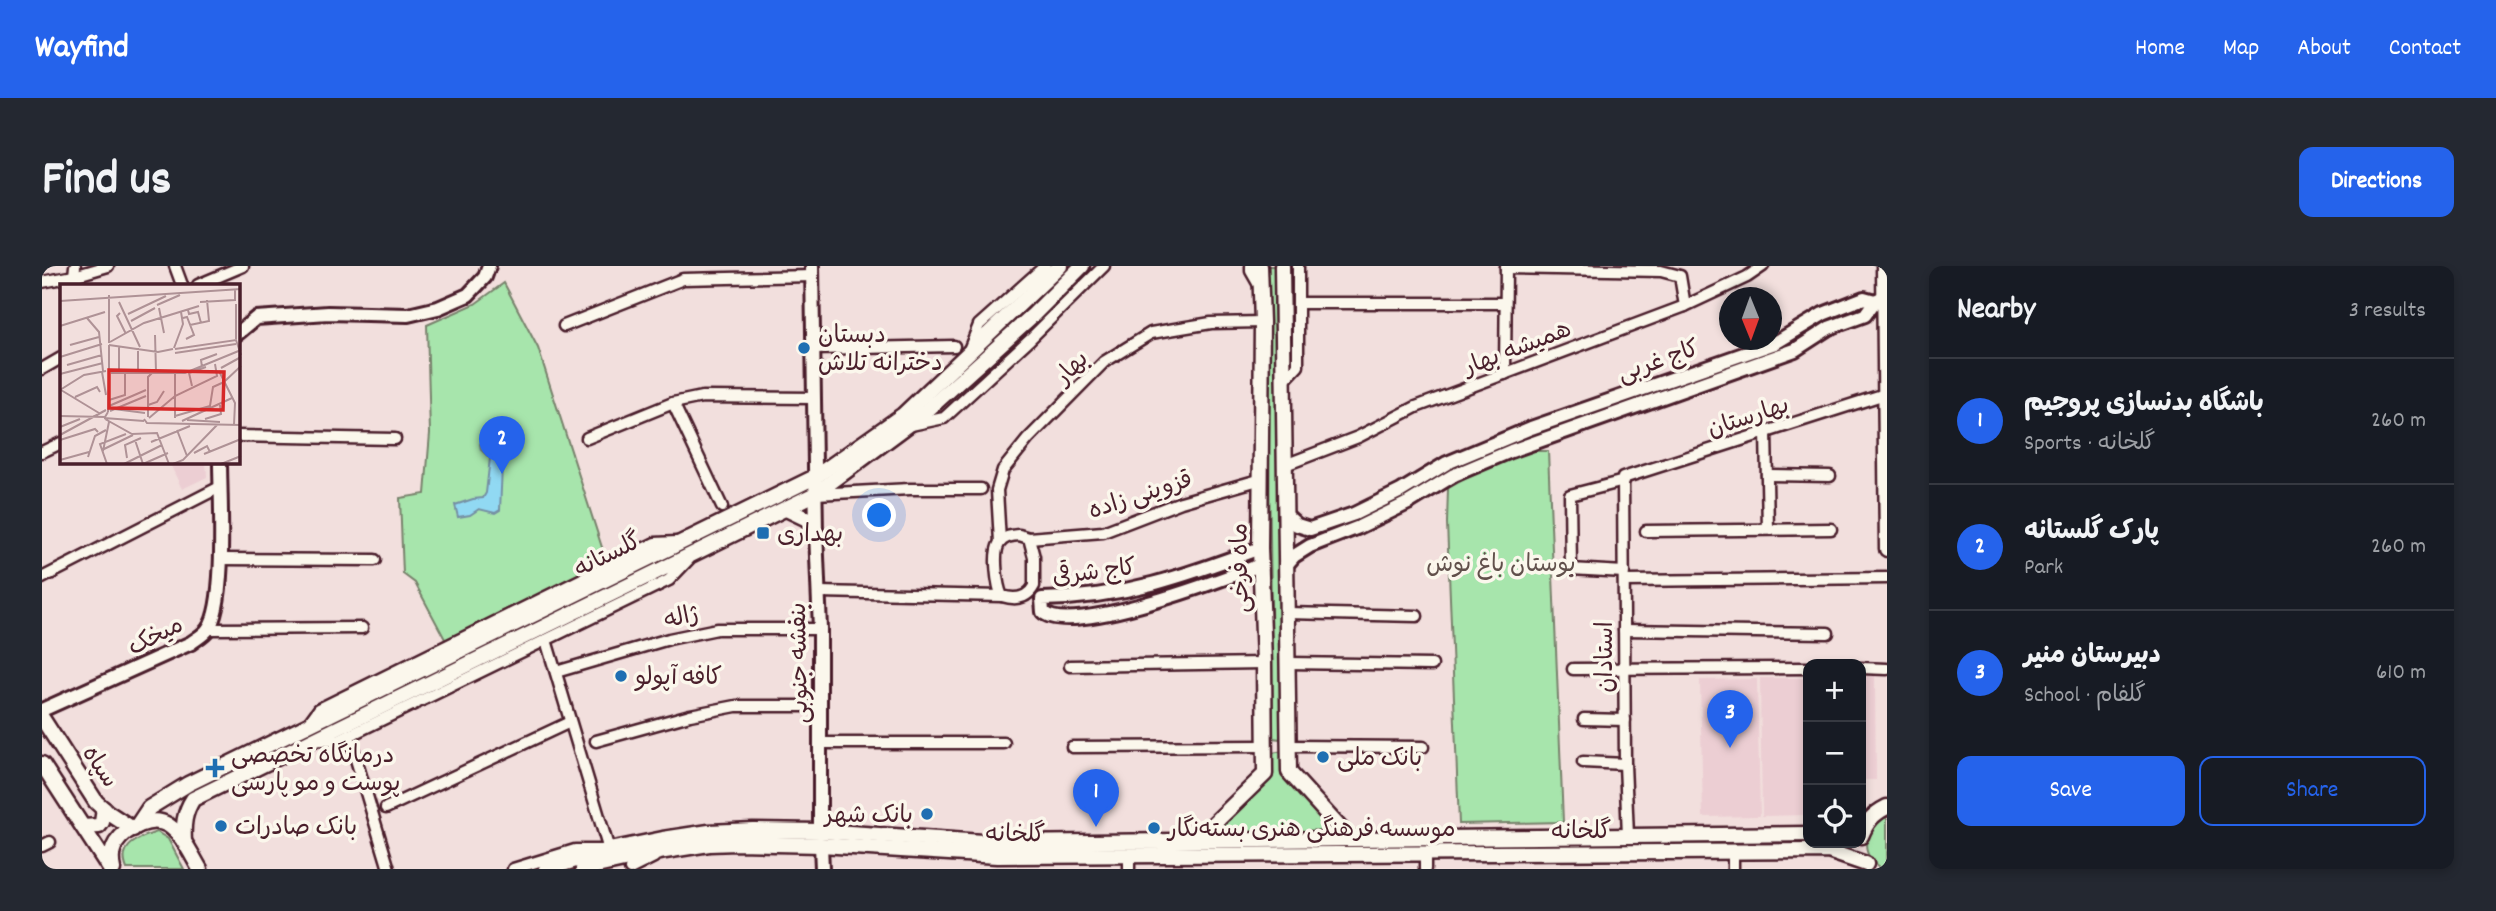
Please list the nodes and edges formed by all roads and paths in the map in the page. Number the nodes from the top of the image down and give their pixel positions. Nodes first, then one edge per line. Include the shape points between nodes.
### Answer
1 (108, 266) edge
2 (175, 266) edge
3 (243, 266) edge
4 (489, 266) edge
5 (1045, 266) edge
6 (1060, 266) edge
7 (1082, 266) edge
8 (1104, 266) edge
9 (1251, 266) edge
10 (1260, 266) edge
11 (1282, 266) edge
12 (1298, 266) edge
13 (1763, 266) edge
14 (1884, 266) edge
15 (1506, 267) edge
16 (813, 271) edge
17 (76, 276) edge
18 (42, 282) edge
19 (182, 284) edge
20 (200, 284) edge
21 (1261, 288) junction
22 (1882, 298) edge
23 (1298, 303) junction
24 (1506, 303) junction
25 (1685, 306) junction
26 (1262, 322) junction
27 (564, 326) dead end
28 (240, 331) edge
29 (954, 346) dead end
30 (814, 349) junction
31 (968, 354) junction
32 (60, 359) edge
33 (42, 369) edge
34 (1688, 371) junction
35 (1505, 374) junction
36 (1283, 382) junction
37 (1693, 385) junction
38 (1885, 394) junction
39 (814, 398) junction
40 (673, 403) junction
41 (907, 426) junction
42 (1531, 428) junction
43 (1766, 432) junction
44 (240, 436) edge
45 (587, 438) dead end
46 (395, 439) dead end
47 (1536, 441) junction
48 (60, 443) edge
49 (42, 452) edge
50 (220, 464) edge
51 (1285, 465) junction
52 (1767, 475) junction
53 (1829, 476) dead end
54 (815, 477) junction
55 (1262, 479) junction
56 (1623, 480) junction
57 (220, 487) junction
58 (981, 489) dead end
59 (816, 494) junction
60 (722, 507) dead end
61 (786, 509) junction
62 (1286, 515) junction
63 (1310, 529) junction
64 (1768, 529) junction
65 (1831, 529) dead end
66 (1646, 531) dead end
67 (816, 532) junction
68 (1029, 538) junction
69 (1000, 542) junction
70 (1310, 546) junction
71 (691, 547) junction
72 (1260, 548) junction
73 (1887, 549) edge
74 (221, 559) junction
75 (375, 560) dead end
76 (1287, 564) junction
77 (1260, 565) junction
78 (1624, 576) junction
79 (42, 578) edge
80 (1887, 578) edge
81 (819, 592) junction
82 (1002, 596) junction
83 (1287, 613) junction
84 (1417, 616) dead end
85 (362, 628) dead end
86 (209, 629) junction
87 (820, 629) junction
88 (1625, 630) junction
89 (1828, 633) dead end
90 (546, 640) junction
91 (1264, 663) junction
92 (1288, 663) junction
93 (1432, 665) dead end
94 (1070, 666) dead end
95 (1625, 668) junction
96 (1803, 668) edge
97 (1866, 668) edge
98 (1887, 668) edge
99 (1573, 669) dead end
100 (555, 672) junction
101 (820, 706) junction
102 (42, 710) edge
103 (42, 718) edge
104 (1584, 719) dead end
105 (1625, 720) junction
106 (570, 722) junction
107 (309, 733) junction
108 (349, 736) junction
109 (596, 741) dead end
110 (820, 743) junction
111 (1004, 743) dead end
112 (1265, 746) junction
113 (1289, 746) junction
114 (1072, 747) dead end
115 (1423, 747) dead end
116 (1583, 762) dead end
117 (42, 764) edge
118 (1625, 764) junction
119 (1887, 805) edge
120 (386, 808) dead end
121 (104, 809) junction
122 (1866, 824) edge
123 (83, 827) junction
124 (135, 828) junction
125 (1803, 834) edge
126 (1629, 836) junction
127 (821, 838) junction
128 (1349, 838) junction
129 (1197, 840) junction
130 (184, 842) junction
131 (1861, 848) edge
132 (609, 850) junction
133 (665, 851) junction
134 (1732, 852) junction
135 (1425, 853) junction
136 (1129, 863) edge
137 (1868, 867) edge
138 (111, 869) edge
139 (200, 869) edge
140 (389, 869) edge
141 (513, 869) edge
142 (546, 869) edge
143 (583, 869) edge
144 (630, 869) edge
145 (822, 869) edge
146 (1425, 869) edge
147 (1733, 869) edge

1 - 17 street
2 - 19 street
3 - 20 street
4 - 28 street via 468,295 438,308 408,315 328,313 256,318
5 - 31 street via 979,326
6 - 31 main road, گلستانه
7 - 41 main road, گلستانه
8 - 41 street via 944,418
9 - 21 street
10 - 21 main road, ماه فرخی
11 - 36 main road, ماه فرخی
12 - 23 street
13 - 25 street, همیشه بهار
14 - 22 main road
15 - 24 street
15 - 25 street via 1661,271 1681,276
16 - 27 street via 683,279
16 - 30 street
17 - 18 street
21 - 26 main road, ماه فرخی
22 - 34 street, کاج غربی via 1864,298 1823,314 1775,343
22 - 37 street, کاج غربی via 1865,315 1829,328 1794,350
22 - 38 main road
23 - 24 street
23 - 36 street via 1298,366
24 - 35 street
25 - 35 street, همیشه بهار
26 - 55 main road, ماه فرخی
26 - 69 street, بهار via 1211,323 1151,333 1104,362 1003,470 997,490
29 - 30 street
30 - 39 street
31 - 54 main road, گلستانه via 903,415
32 - 33 street
34 - 37 street
34 - 42 street, کاج غربی
35 - 51 street, همیشه بهار via 1416,407 1358,437
36 - 51 main road, ماه فرخی
37 - 47 street, کاج غربی
38 - 43 street, بهارستان
38 - 73 main road
39 - 40 street via 702,397
39 - 54 street
40 - 45 street
40 - 60 street
41 - 59 main road, گلستانه
42 - 47 street
42 - 63 street, کاج غربی via 1447,463 1354,514
43 - 52 street
43 - 56 street, بهارستان
44 - 46 street
47 - 70 street, کاج غربی via 1454,475 1408,503
48 - 49 street
50 - 57 street, میخک
51 - 62 main road, ماه فرخی
52 - 53 street
52 - 64 street
54 - 59 street, بنفشه جنوبی
54 - 71 main road, گلستانه
55 - 68 street, قزوینی زاده via 1181,502 1103,532
55 - 72 main road, ماه فرخی
56 - 78 street, استادان
56 - 78 street, بهارستان via 1570,495 1571,569
57 - 74 street, میخک
57 - 79 street
58 - 59 street
59 - 61 main road, گلستانه
59 - 67 street, بنفشه جنوبی
61 - 67 main road via 807,519
61 - 71 main road, گلستانه
62 - 63 street
62 - 76 main road, ماه فرخی
63 - 70 street via 1305,537
64 - 65 street
64 - 66 street
67 - 81 street, بنفشه جنوبی
68 - 69 street via 1008,536
68 - 82 street via 1034,586 1019,598
69 - 82 street via 997,587
70 - 76 street, کاج غربی
71 - 90 street via 669,580
71 - 107 main road, گلستانه
71 - 107 street via 655,543 319,709
72 - 77 main road, ماه فرخی
72 - 77 street, کاج شرقی via 1119,593 1042,599 1043,612 1052,617 1114,612 1163,600
74 - 75 street
74 - 86 street, میخک
76 - 83 main road, ماه فرخی
77 - 91 main road, ماه فرخی
78 - 80 street
78 - 88 street, استادان
81 - 82 street
81 - 87 street, بنفشه جنوبی
83 - 84 street
83 - 92 main road, ماه فرخی
85 - 86 street
86 - 102 street, میخک via 191,643
87 - 100 street, ژاله via 717,629
87 - 101 street, بنفشه جنوبی
88 - 89 street
88 - 95 street, استادان
90 - 100 street
90 - 108 street
91 - 94 street
91 - 112 main road, ماه فرخی
92 - 93 street
92 - 113 main road, ماه فرخی
95 - 96 street
95 - 99 street
95 - 105 street, استادان
97 - 98 street
100 - 106 street
101 - 109 street via 736,706
101 - 110 street, بنفشه جنوبی
103 - 121 main road, سپاه
104 - 105 street
105 - 118 street, استادان
106 - 120 street
106 - 132 street
107 - 108 street via 338,741
107 - 124 main road, گلستانه via 188,784 149,808
107 - 130 main road, گلستانه via 193,799 186,811
108 - 140 street
110 - 111 street
110 - 127 street, بنفشه جنوبی
112 - 113 main road
112 - 114 street
112 - 129 main road, ماه فرخی via 1265,774
113 - 115 street
113 - 128 main road, ماه فرخی via 1289,772
116 - 118 street
117 - 123 main road, سپاه
118 - 126 street, استادان
119 - 122 main road
121 - 123 main road via 99,826
121 - 124 main road, سپاه
123 - 138 main road, سپاه
124 - 130 main road via 155,821 166,823
124 - 138 main road, گلستانه via 116,843
125 - 126 main road, گلخانه
126 - 128 main road, گلخانه
127 - 129 main road, گلخانه via 997,843
127 - 132 main road, گلخانه via 709,832
127 - 133 main road, گلخانه
127 - 136 main road, گلخانه via 997,856
127 - 145 street, بنفشه جنوبی
128 - 129 main road, گلخانه
130 - 139 main road
131 - 137 main road
132 - 141 street via 575,850
132 - 142 main road, گلخانه
133 - 143 main road, گلخانه
133 - 144 street
134 - 135 main road, گلخانه
134 - 137 main road, گلخانه via 1828,851
134 - 147 street
135 - 136 main road, گلخانه
135 - 146 street

